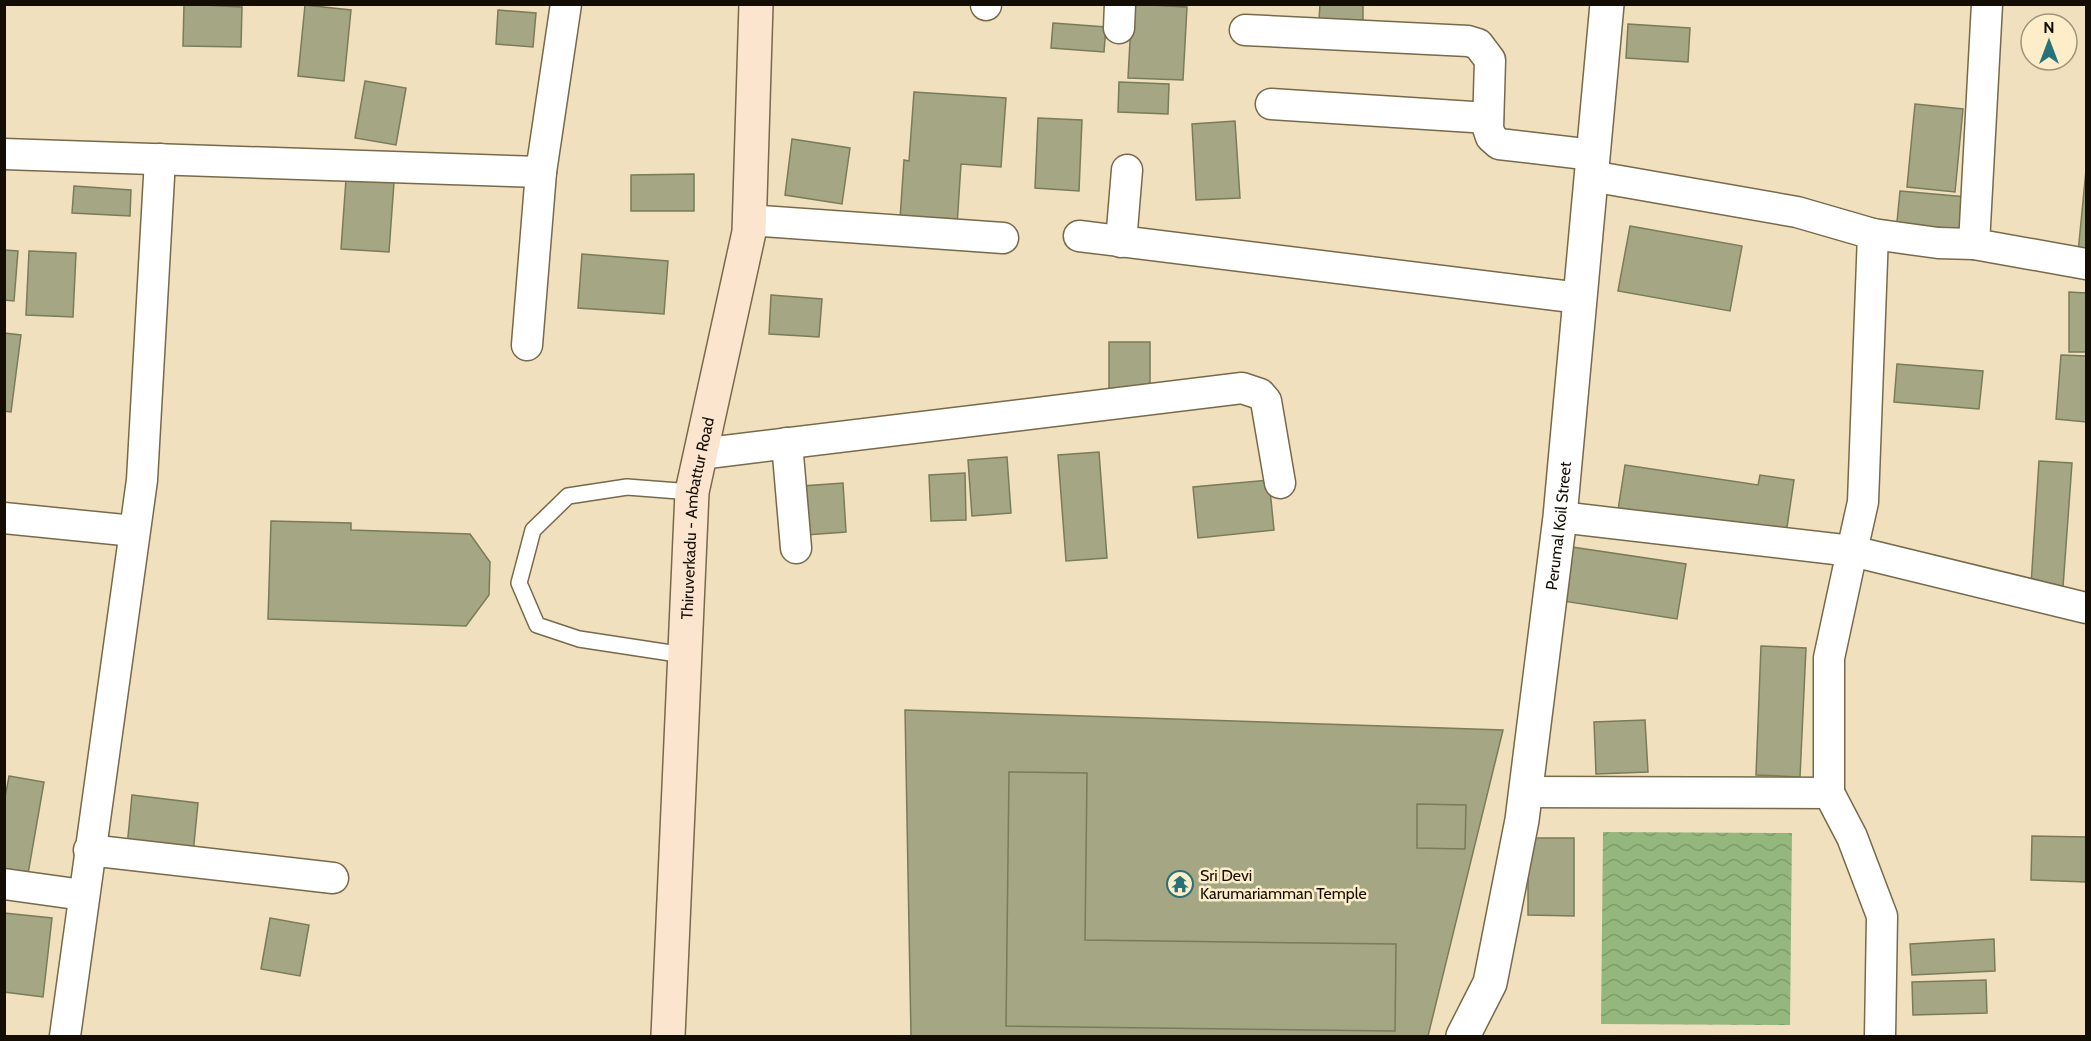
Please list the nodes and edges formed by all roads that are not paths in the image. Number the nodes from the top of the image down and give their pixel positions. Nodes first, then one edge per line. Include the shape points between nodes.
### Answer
1 (566, 4) edge
2 (756, 4) edge
3 (1607, 4) edge
4 (1987, 4) edge
5 (1245, 30) dead end
6 (1271, 104) dead end
7 (1488, 118) junction
8 (4, 154) edge
9 (160, 159) junction
10 (1592, 166) junction
11 (1127, 170) dead end
12 (541, 172) junction
13 (750, 220) junction
14 (1873, 234) junction
15 (1079, 236) dead end
16 (1003, 238) dead end
17 (1121, 242) junction
18 (1974, 244) junction
19 (2086, 264) edge
20 (1580, 298) junction
21 (527, 345) dead end
22 (787, 443) junction
23 (700, 454) junction
24 (1280, 483) dead end
25 (692, 492) junction
26 (1560, 517) junction
27 (4, 518) edge
28 (134, 531) junction
29 (795, 548) dead end
30 (1852, 551) junction
31 (2086, 608) edge
32 (684, 655) junction
33 (1525, 792) junction
34 (1830, 793) junction
35 (89, 850) junction
36 (333, 878) dead end
37 (4, 884) edge
38 (83, 895) junction
39 (65, 1036) edge
40 (668, 1036) edge
41 (1463, 1036) edge
42 (1880, 1036) edge

1 - 12 street
2 - 13 main road, Thiruverkadu - Ambattur Road
3 - 10 street, Perumal Koil Street
4 - 18 street
5 - 7 street via 1468,41 1478,45 1490,60
6 - 7 street
7 - 10 street via 1491,137 1499,144
8 - 9 street
9 - 12 street
9 - 28 street via 141,480
10 - 14 street via 1797,212
10 - 20 street, Perumal Koil Street
11 - 17 street
12 - 21 street
13 - 16 street
13 - 23 main road, Thiruverkadu - Ambattur Road
14 - 18 street
14 - 30 street via 1863,502
15 - 17 street
17 - 20 street
18 - 19 street
20 - 26 street, Perumal Koil Street
22 - 23 street
22 - 24 street via 1242,388 1260,394 1266,401
22 - 29 street
23 - 25 main road, Thiruverkadu - Ambattur Road
25 - 32 main road, Thiruverkadu - Ambattur Road
25 - 32 lane via 627,487 568,496 533,530 519,583 537,625 579,639
26 - 30 street
26 - 33 street, Perumal Koil Street
27 - 28 street
28 - 35 street
30 - 31 street
30 - 34 street via 1830,658
32 - 40 main road, Thiruverkadu - Ambattur Road
33 - 34 street
33 - 41 street, Perumal Koil Street via 1490,983
34 - 42 street via 1852,837 1882,916
35 - 36 street
35 - 38 street
37 - 38 street
38 - 39 street

